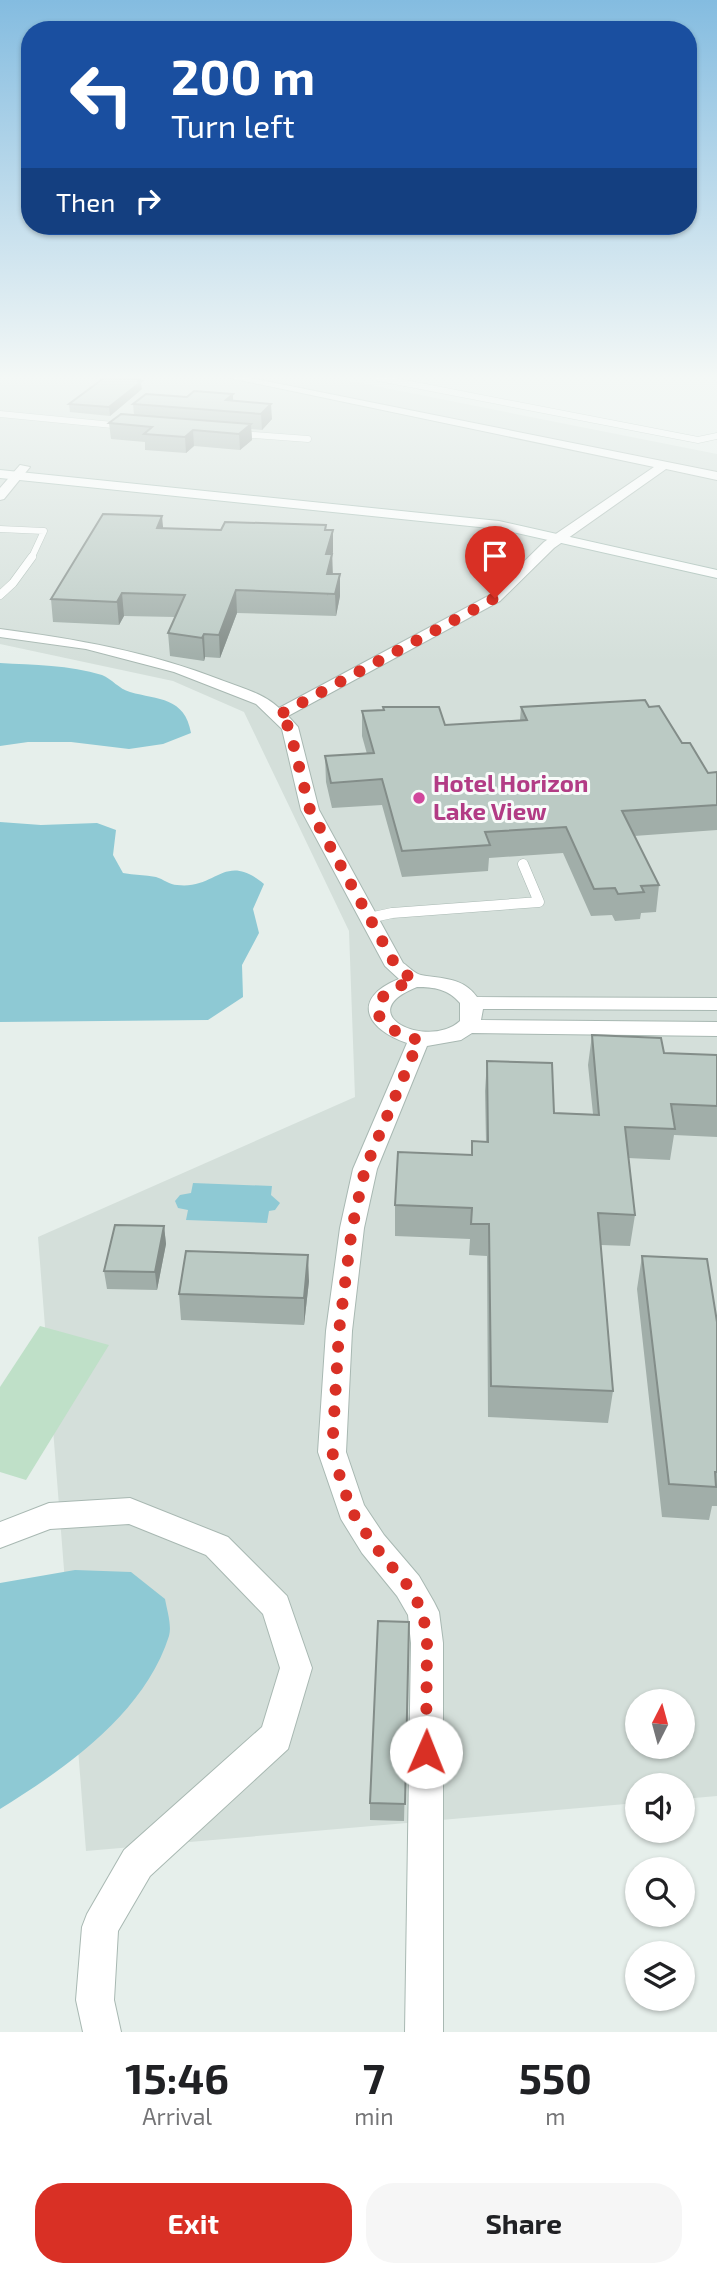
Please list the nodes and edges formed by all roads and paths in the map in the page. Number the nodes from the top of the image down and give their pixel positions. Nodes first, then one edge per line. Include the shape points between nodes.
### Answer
1 (19, 473) edge
2 (37, 473) edge
3 (42, 473) edge
4 (653, 473) edge
5 (0, 496) edge
6 (573, 528) junction
7 (0, 529) edge
8 (559, 537) junction
9 (717, 561) edge
10 (717, 574) edge
11 (0, 595) edge
12 (0, 633) edge
13 (277, 716) junction
14 (523, 864) dead end
15 (369, 918) junction
16 (414, 981) junction
17 (473, 1003) junction
18 (717, 1004) edge
19 (468, 1026) junction
20 (717, 1028) edge
21 (419, 1040) junction
22 (0, 1535) edge
23 (102, 2032) edge
24 (424, 2032) edge

1 - 5 street
2 - 8 street via 419,515
3 - 6 street via 424,504
4 - 6 street
6 - 8 street
6 - 9 street
7 - 11 lane via 44,531
8 - 10 street
8 - 13 street via 495,598
12 - 13 street via 87,645 179,669 262,701
13 - 15 street via 289,727 310,810
14 - 15 lane via 539,902
15 - 16 street via 396,966
16 - 17 street via 450,985
16 - 21 street via 385,994 378,1004 379,1016 394,1031
17 - 18 street
17 - 19 street via 474,1015
19 - 20 street
19 - 21 street via 447,1037
21 - 24 street via 365,1169 352,1228 339,1331 332,1452 351,1510 423,1612 427,1643
22 - 23 street via 49,1516 130,1511 217,1546 276,1606 296,1668 276,1737 137,1863 100,1927 95,2000

